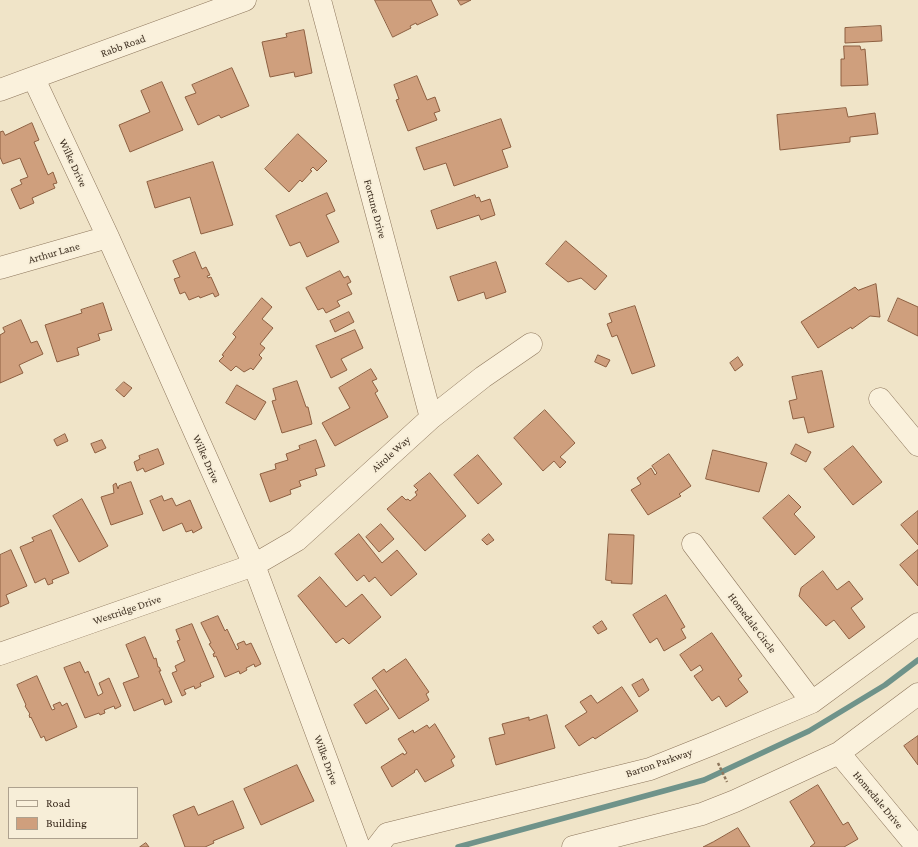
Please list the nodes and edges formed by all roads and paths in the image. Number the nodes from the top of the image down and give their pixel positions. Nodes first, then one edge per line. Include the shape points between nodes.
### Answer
1 (245, 0) edge
2 (320, 0) edge
3 (34, 79) junction
4 (0, 90) edge
5 (108, 237) junction
6 (0, 268) edge
7 (531, 344) dead end
8 (880, 399) dead end
9 (431, 418) junction
10 (918, 445) edge
11 (693, 544) dead end
12 (254, 565) junction
13 (918, 624) edge
14 (0, 654) edge
15 (918, 694) edge
16 (812, 702) junction
17 (839, 753) junction
18 (717, 760) dead end
19 (729, 786) dead end
20 (606, 843) edge
21 (359, 847) edge
22 (377, 847) edge
23 (573, 847) edge
24 (917, 847) edge

1 - 3 street, Rabb Road
2 - 9 street, Fortune Drive
3 - 4 street, Rabb Road
3 - 5 street, Wilke Drive
5 - 6 street, Arthur Lane
5 - 12 street, Wilke Drive
7 - 9 street, Airole Way via 483,377
8 - 10 street
9 - 12 street, Airole Way via 297,540
11 - 16 street, Homedale Circle
12 - 14 street, Westridge Drive
12 - 21 street, Wilke Drive
13 - 16 street, Barton Parkway
15 - 17 street
16 - 22 street, Barton Parkway via 650,769 387,834
17 - 20 street via 702,814
17 - 24 street, Homedale Drive
18 - 19 path
20 - 23 street

